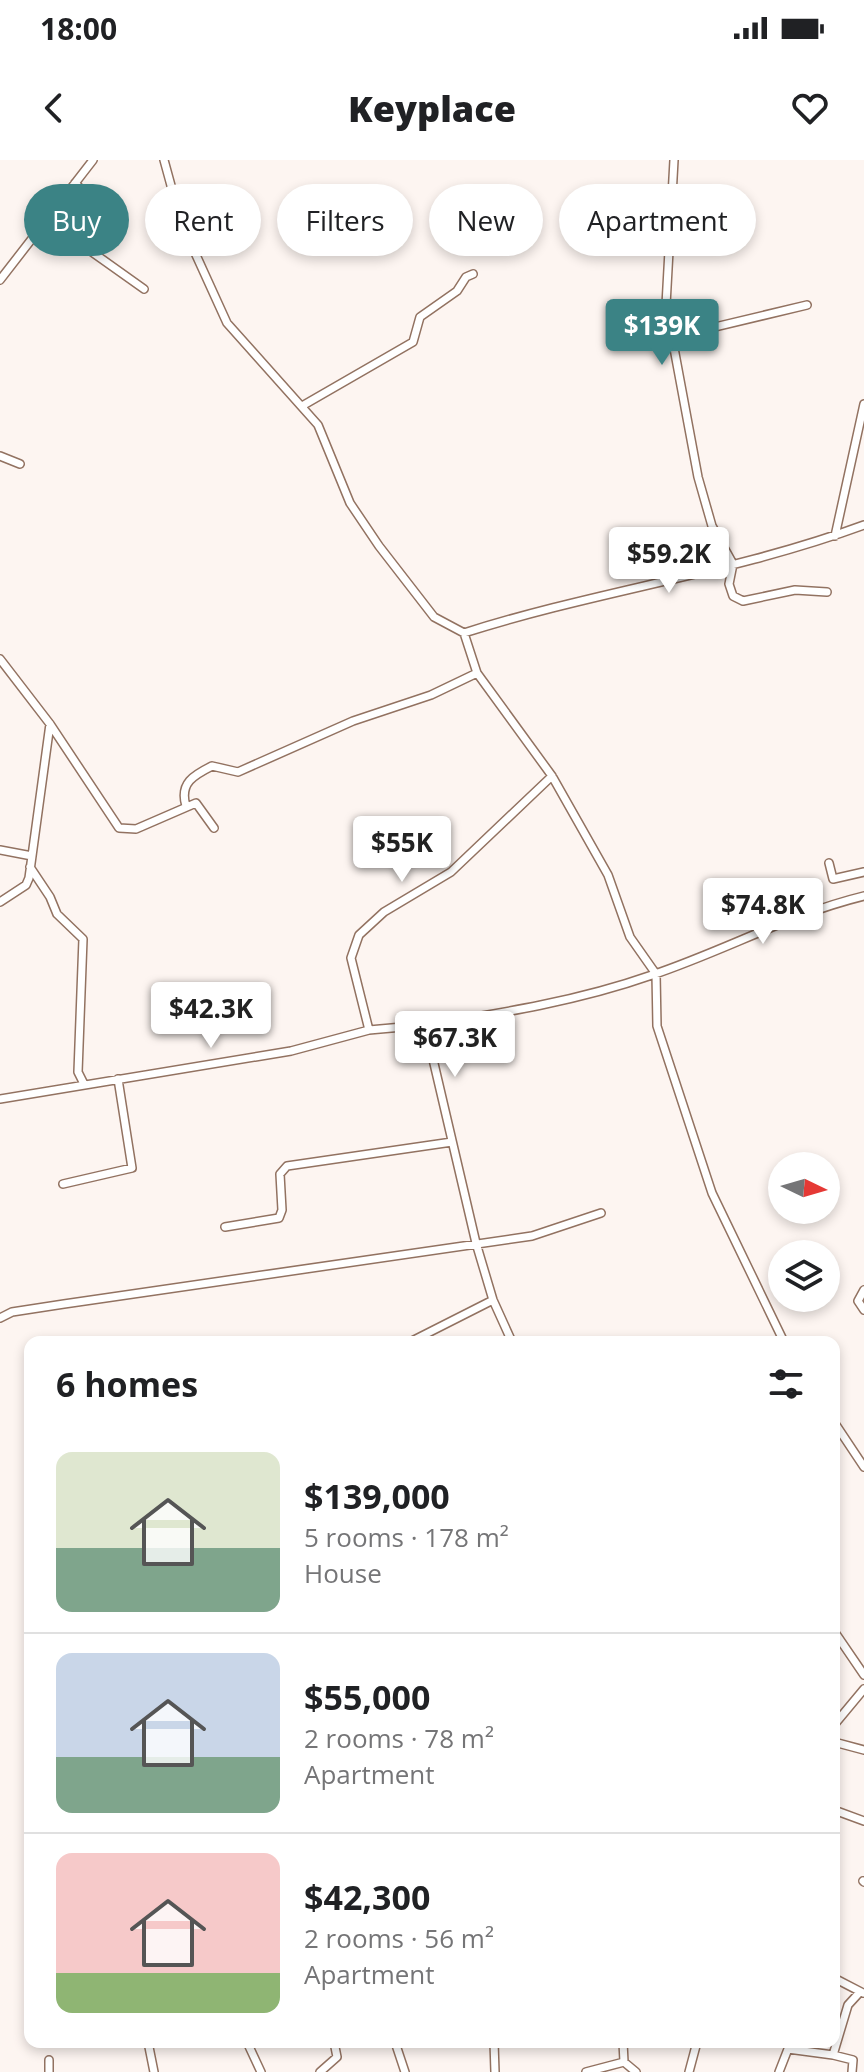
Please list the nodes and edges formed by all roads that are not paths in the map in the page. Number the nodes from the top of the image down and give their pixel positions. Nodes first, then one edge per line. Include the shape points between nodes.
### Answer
1 (93, 160) edge
2 (164, 160) edge
3 (674, 160) edge
4 (75, 183) edge
5 (24, 249) edge
6 (98, 256) edge
7 (473, 274) dead end
8 (0, 280) edge
9 (144, 289) dead end
10 (807, 305) dead end
11 (673, 337) junction
12 (864, 404) edge
13 (302, 406) junction
14 (0, 456) edge
15 (20, 464) dead end
16 (864, 525) edge
17 (835, 536) junction
18 (733, 564) junction
19 (827, 592) dead end
20 (464, 633) junction
21 (0, 659) edge
22 (477, 673) junction
23 (50, 724) junction
24 (552, 776) junction
25 (186, 806) junction
26 (214, 828) dead end
27 (0, 850) edge
28 (32, 856) junction
29 (829, 863) dead end
30 (30, 867) junction
31 (864, 872) edge
32 (864, 896) edge
33 (0, 902) edge
34 (656, 974) junction
35 (425, 1025) junction
36 (369, 1030) junction
37 (118, 1079) junction
38 (84, 1084) junction
39 (0, 1099) edge
40 (452, 1142) junction
41 (63, 1184) dead end
42 (601, 1213) dead end
43 (225, 1227) dead end
44 (476, 1243) junction
45 (864, 1290) edge
46 (493, 1300) junction
47 (864, 1310) edge
48 (0, 1318) edge
49 (422, 1336) edge
50 (509, 1336) edge
51 (781, 1336) edge
52 (840, 1431) edge
53 (864, 1467) edge
54 (840, 1640) edge
55 (864, 1675) edge
56 (864, 1689) edge
57 (840, 1718) edge
58 (840, 1744) edge
59 (864, 1750) edge
60 (840, 1812) edge
61 (864, 1821) edge
62 (840, 1980) edge
63 (862, 1993) edge
64 (840, 2032) edge
65 (149, 2048) edge
66 (250, 2048) edge
67 (335, 2048) edge
68 (397, 2048) edge
69 (494, 2048) edge
70 (623, 2048) edge
71 (695, 2048) edge
72 (835, 2048) edge
73 (833, 2055) junction
74 (49, 2060) dead end
75 (624, 2062) junction
76 (49, 2072) edge
77 (154, 2072) edge
78 (261, 2072) edge
79 (320, 2072) edge
80 (405, 2072) edge
81 (495, 2072) edge
82 (586, 2072) edge
83 (636, 2072) edge
84 (689, 2072) edge
85 (779, 2072) edge
86 (852, 2072) edge

1 - 4 street
2 - 13 street via 181,222 227,323
3 - 11 street via 666,305
5 - 8 street
6 - 9 street
7 - 13 street via 420,317 413,342
10 - 11 street
11 - 18 street via 698,477 712,526
12 - 17 street
13 - 20 street via 318,425 350,503 379,546 434,617
14 - 15 street
16 - 17 street
17 - 18 street
18 - 19 street via 729,584 737,601 795,590
18 - 20 street
20 - 22 street
21 - 23 street
22 - 24 street
22 - 25 street via 238,772 212,766 189,780
23 - 25 street via 123,830
23 - 28 street
24 - 34 street via 608,875 630,937
24 - 36 street via 451,872 384,912 359,935 351,958
25 - 26 street via 201,805
27 - 28 street
28 - 30 street
29 - 31 street via 833,879
30 - 33 street via 26,885
30 - 38 street via 57,914 83,939 78,1072
32 - 34 street via 785,921
34 - 35 street via 574,1000
34 - 51 street via 657,1026 712,1193
35 - 36 street
35 - 40 street
36 - 37 street via 291,1051
37 - 38 street
37 - 41 street via 132,1168
38 - 39 street
40 - 43 street via 287,1166 280,1174 279,1218
40 - 44 street
42 - 44 street via 532,1236
44 - 46 street
44 - 48 street via 12,1312
45 - 47 street via 858,1301
46 - 49 street
46 - 50 street
52 - 53 street
54 - 55 street
56 - 57 street
58 - 59 street
60 - 61 street
62 - 63 street
63 - 64 street via 848,2005
65 - 77 street
66 - 78 street
67 - 79 street via 337,2057
68 - 80 street
69 - 81 street
70 - 75 street
71 - 84 street
72 - 73 street
73 - 85 street via 788,2049
73 - 86 street via 853,2060
74 - 76 street
75 - 82 street
75 - 83 street

